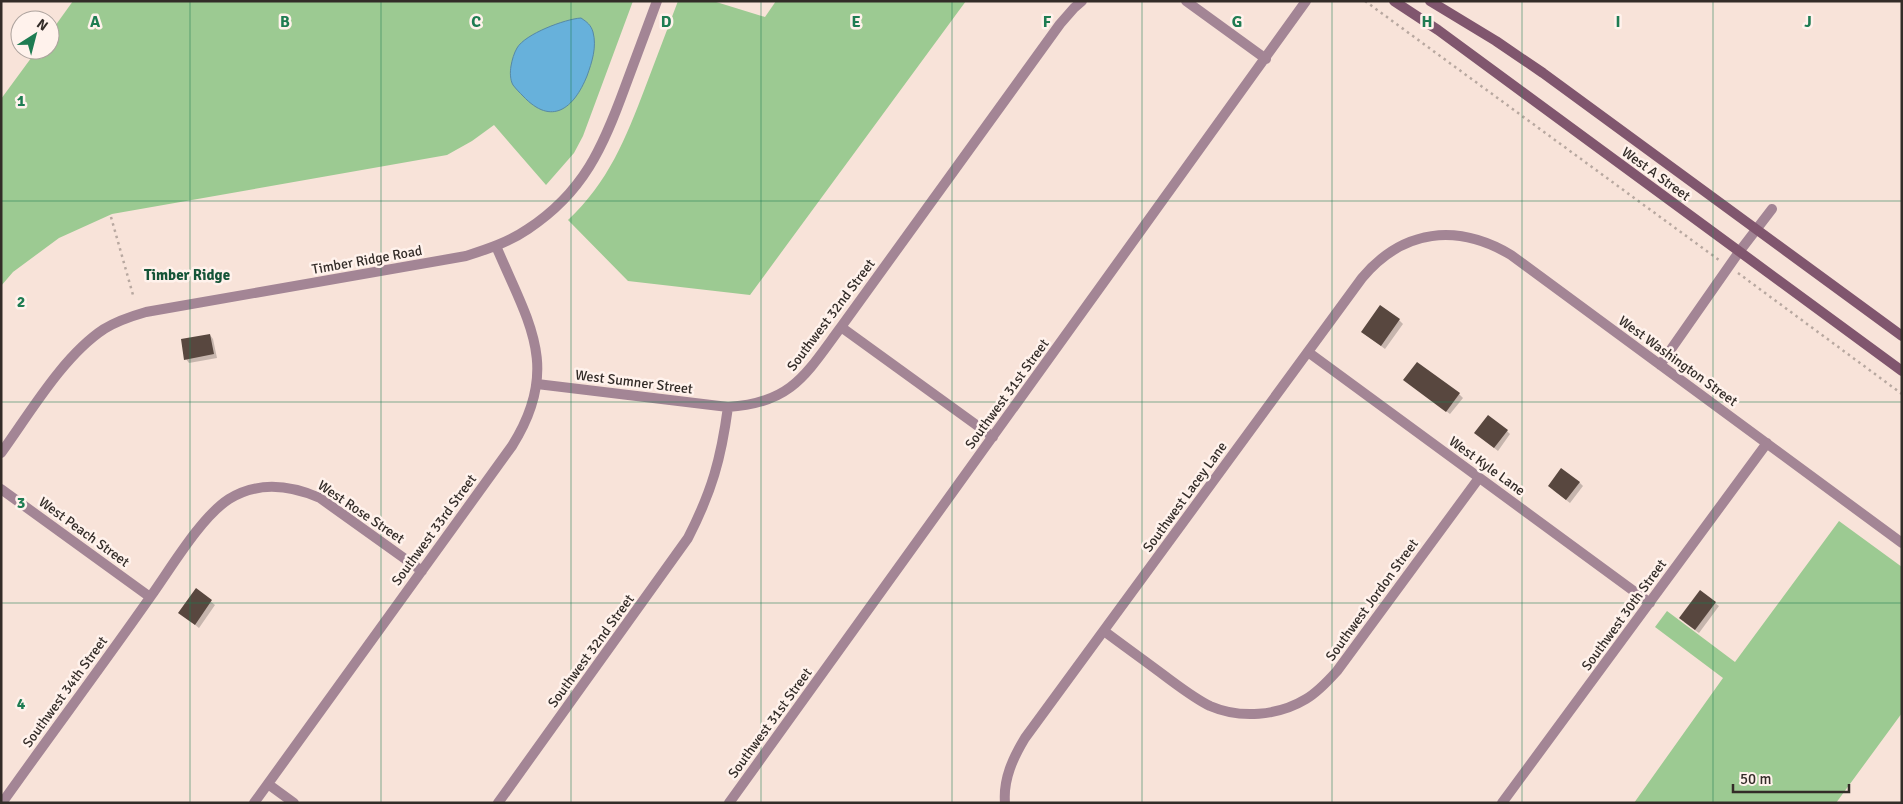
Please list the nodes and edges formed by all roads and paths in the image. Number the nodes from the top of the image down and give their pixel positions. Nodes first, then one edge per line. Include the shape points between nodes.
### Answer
1 (657, 1) edge
2 (1082, 1) edge
3 (1186, 1) edge
4 (1306, 1) edge
5 (1365, 1) edge
6 (1394, 1) edge
7 (1430, 1) edge
8 (1266, 59) junction
9 (1772, 209) dead end
10 (111, 217) dead end
11 (1756, 229) junction
12 (1425, 237) joint
13 (496, 246) junction
14 (1739, 252) junction
15 (1729, 267) junction
16 (133, 295) dead end
17 (841, 327) junction
18 (1902, 336) edge
19 (1308, 352) junction
20 (1660, 365) junction
21 (1902, 370) edge
22 (537, 384) junction
23 (1902, 394) edge
24 (728, 407) junction
25 (993, 437) junction
26 (1767, 444) junction
27 (1, 453) edge
28 (1479, 478) junction
29 (1, 489) edge
30 (1902, 543) edge
31 (422, 571) junction
32 (150, 597) junction
33 (1650, 603) junction
34 (1104, 631) junction
35 (268, 784) junction
36 (2, 803) edge
37 (254, 803) edge
38 (294, 803) edge
39 (498, 803) edge
40 (729, 803) edge
41 (1005, 803) edge
42 (1502, 803) edge

1 - 13 street, Timber Ridge Road via 607,136 594,160 571,192 546,216
2 - 17 street, Southwest 32nd Street via 1060,24
3 - 8 street
4 - 8 street, Southwest 31st Street
5 - 15 path
6 - 14 main road, West A Street
7 - 11 main road, West A Street via 1543,73
8 - 25 street, Southwest 31st Street
9 - 11 street
10 - 16 path
11 - 14 street
11 - 18 main road, West A Street
12 - 19 street, Southwest Lacey Lane via 1386,254 1370,268
12 - 20 street, West Washington Street via 1453,235 1494,245
13 - 22 street, Southwest 33rd Street via 533,334
13 - 27 street, Timber Ridge Road via 458,258 146,312 125,319 84,344 66,363
14 - 15 street
14 - 21 main road, West A Street
15 - 20 street
15 - 23 path
17 - 24 street, Southwest 32nd Street via 795,385 764,402
17 - 25 street
19 - 28 street, West Kyle Lane
19 - 34 street, Southwest Lacey Lane
20 - 26 street, West Washington Street
22 - 24 street, West Sumner Street
22 - 31 street, Southwest 33rd Street via 525,426
24 - 39 street, Southwest 32nd Street via 714,480 688,538
25 - 40 street, Southwest 31st Street
26 - 30 street, West Washington Street
26 - 33 street, Southwest 30th Street
28 - 33 street, West Kyle Lane
28 - 34 street, Southwest Jordon Street via 1337,671 1306,699 1287,708 1254,714 1232,712 1206,703
29 - 32 street, West Peach Street
31 - 32 street, West Rose Street via 320,498 282,486 263,487 229,499 214,511
31 - 35 street, Southwest 33rd Street
32 - 36 street, Southwest 34th Street
33 - 42 street, Southwest 30th Street
34 - 41 street, Southwest Lacey Lane via 1014,756 1007,776
35 - 37 street, Southwest 33rd Street
35 - 38 street

